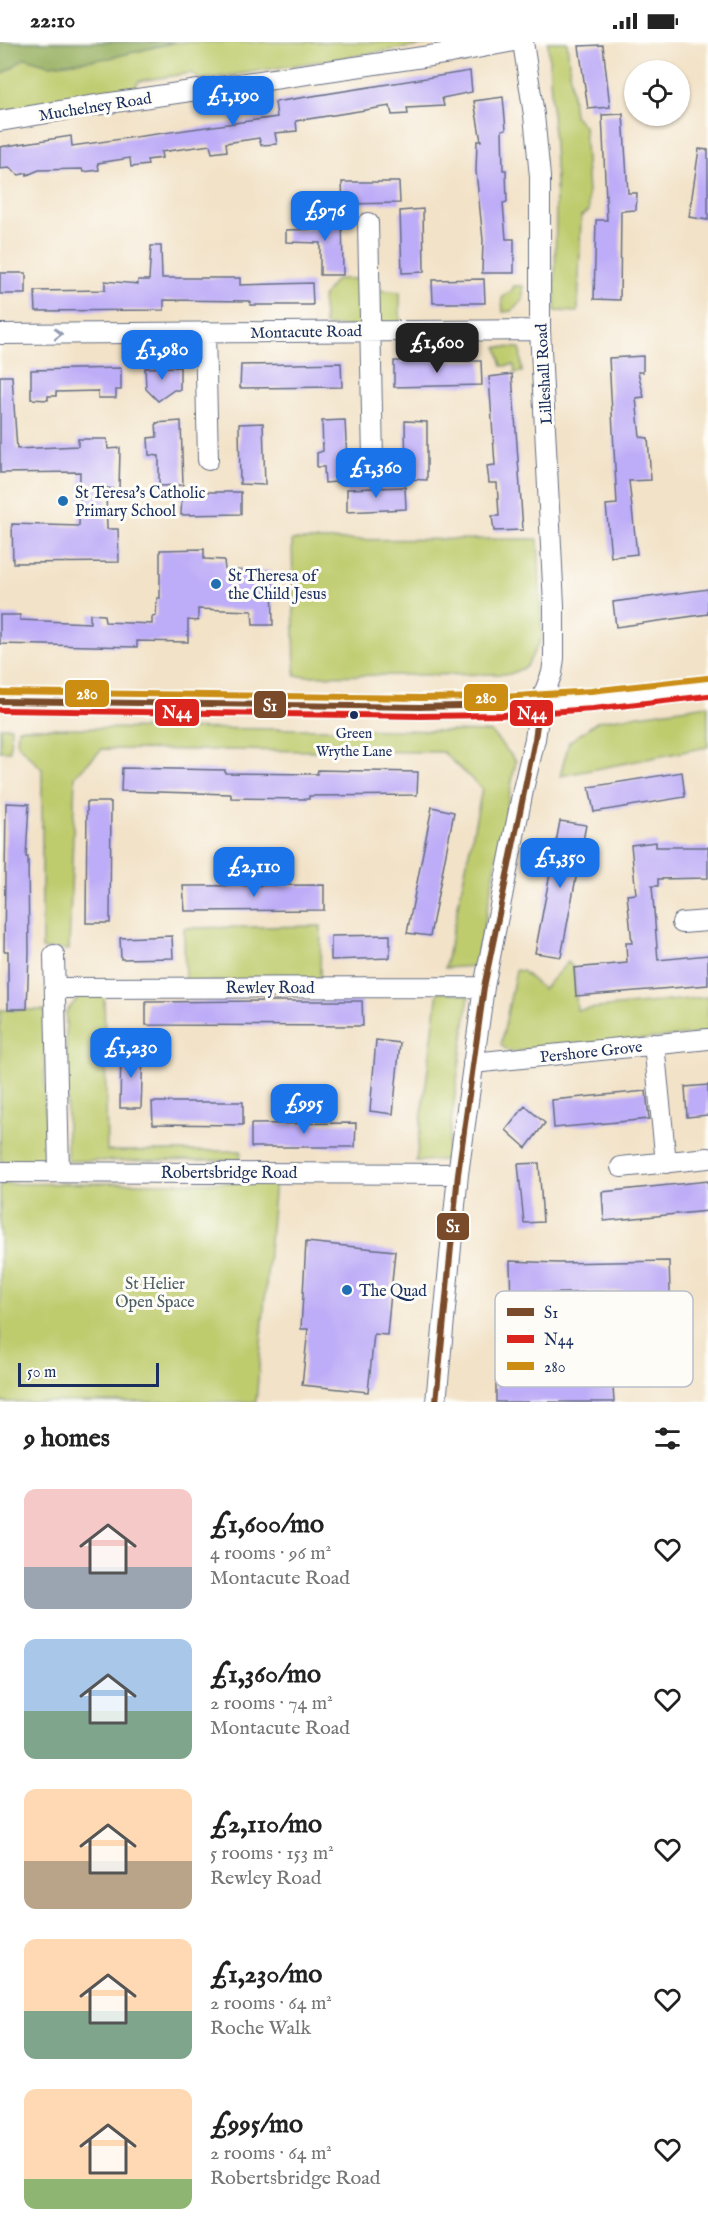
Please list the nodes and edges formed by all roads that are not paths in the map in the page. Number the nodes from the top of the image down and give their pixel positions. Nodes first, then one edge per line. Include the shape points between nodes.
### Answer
1 (509, 42) edge
2 (523, 42) edge
3 (0, 121) edge
4 (368, 223) dead end
5 (371, 330) junction
6 (540, 330) junction
7 (204, 332) junction
8 (0, 334) edge
9 (373, 459) dead end
10 (208, 460) dead end
11 (708, 687) edge
12 (0, 701) edge
13 (540, 704) junction
14 (708, 921) edge
15 (682, 923) dead end
16 (54, 955) dead end
17 (484, 987) junction
18 (55, 988) junction
19 (708, 1039) edge
20 (654, 1044) junction
21 (473, 1063) junction
22 (708, 1158) edge
23 (666, 1163) junction
24 (621, 1167) dead end
25 (59, 1171) junction
26 (0, 1172) edge
27 (458, 1174) junction
28 (436, 1402) edge

1 - 3 street, Muchelney Road
2 - 6 street, Lilleshall Road via 540,177
4 - 5 street, Montacute Road
5 - 6 street, Montacute Road
5 - 7 street, Montacute Road
5 - 9 street, Montacute Road
6 - 13 street, Lilleshall Road via 554,605 552,673
8 -> 7 street, Montacute Road
7 - 10 street
11 - 13 main road
12 - 13 main road via 420,707
13 - 17 street
14 - 15 street
16 - 18 street
17 - 18 street, Rewley Road
17 - 21 street
18 - 25 street
19 - 20 street, Pershore Grove
20 - 21 street, Pershore Grove
20 - 23 street
21 - 27 street
22 - 23 street
23 - 24 street
25 - 26 street, Robertsbridge Road
25 - 27 street, Robertsbridge Road
27 - 28 street

